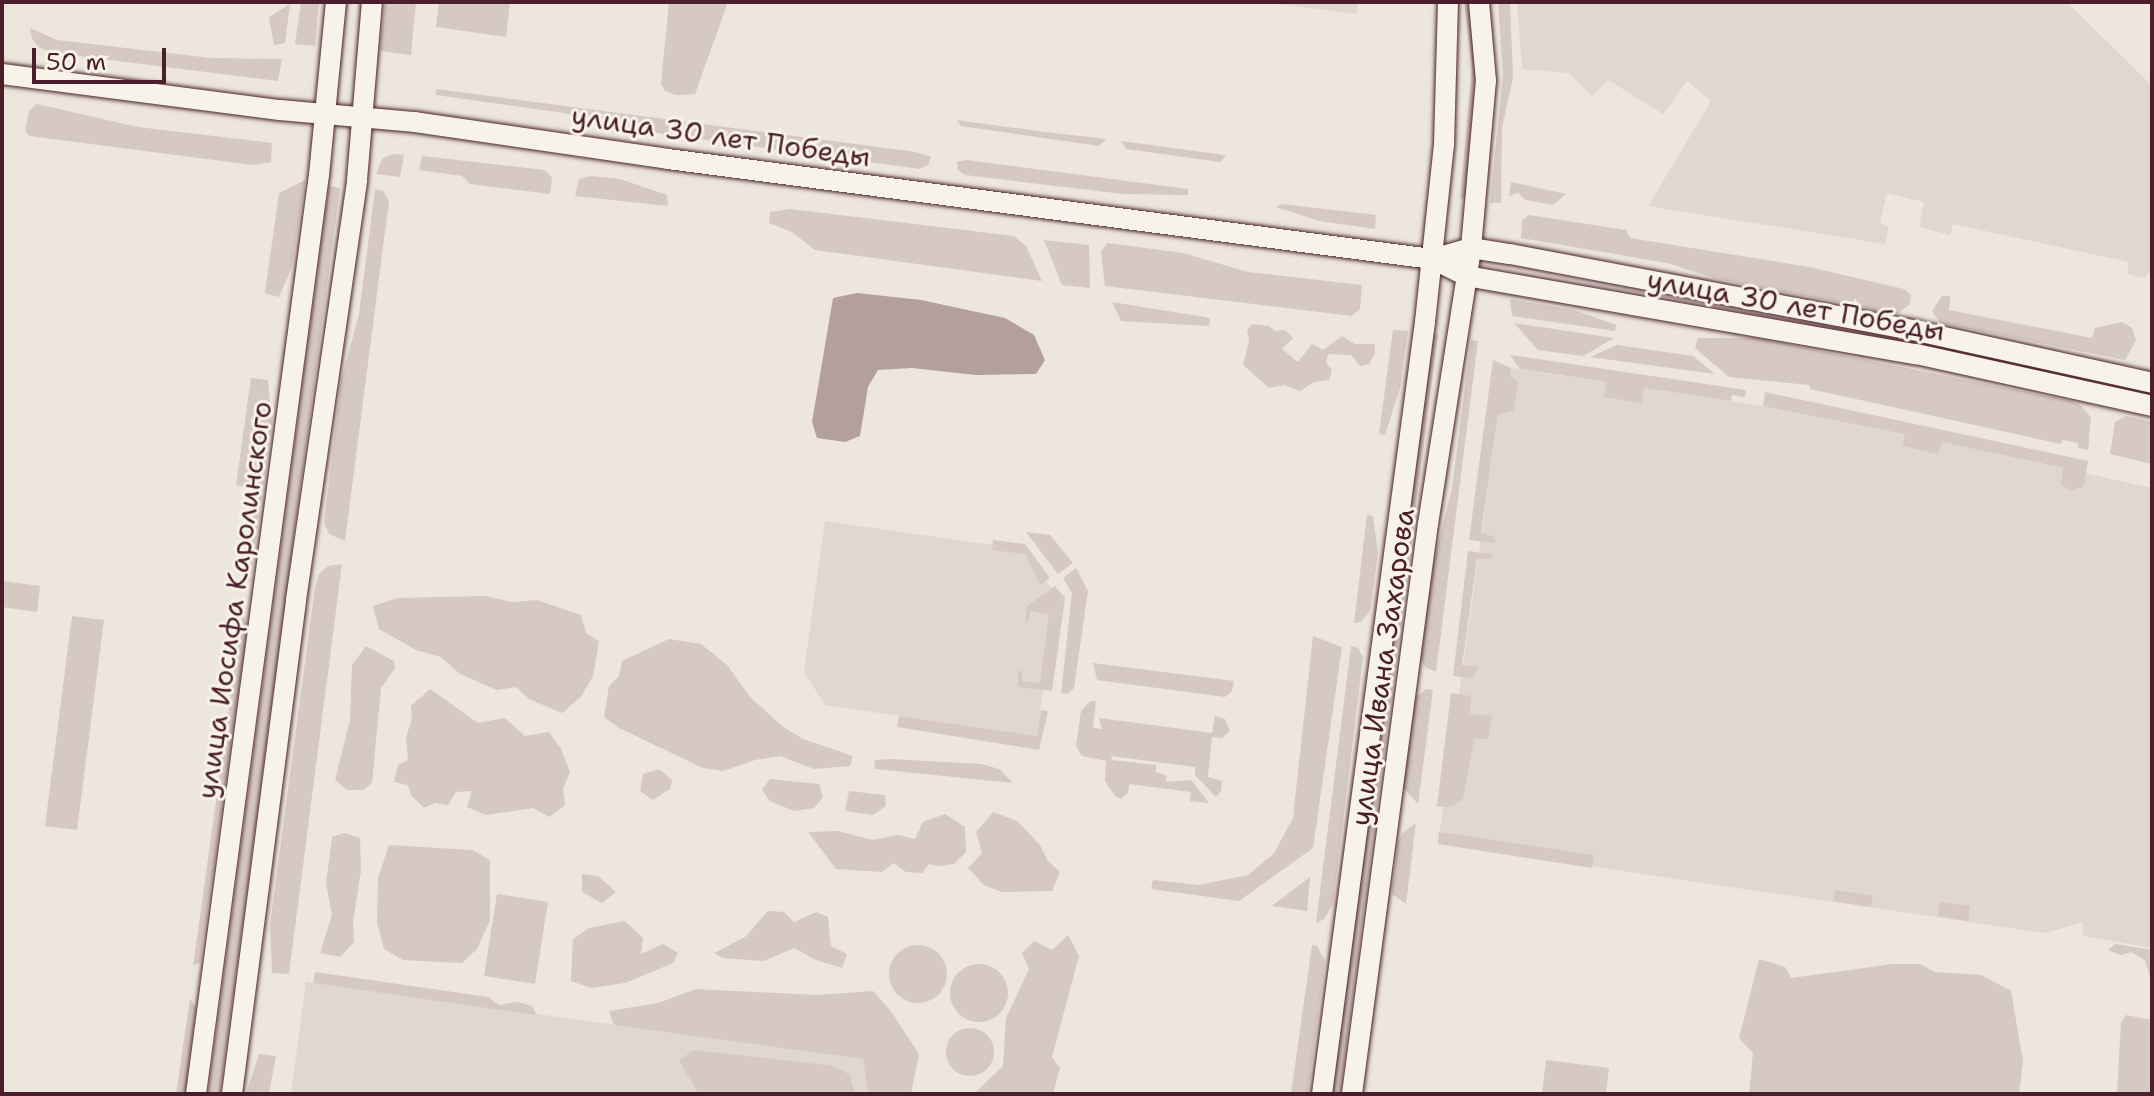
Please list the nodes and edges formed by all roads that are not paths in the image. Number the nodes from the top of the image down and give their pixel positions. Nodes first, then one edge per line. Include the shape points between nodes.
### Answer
1 (336, 2) edge
2 (372, 2) edge
3 (1448, 2) edge
4 (1479, 2) edge
5 (2, 74) edge
6 (325, 114) junction
7 (363, 117) junction
8 (1471, 248) junction
9 (1432, 259) junction
10 (1467, 276) junction
11 (2152, 383) edge
12 (2152, 406) edge
13 (196, 1094) edge
14 (232, 1094) edge
15 (1322, 1094) edge
16 (1352, 1094) edge

1 - 6 main road, улица Иосифа Каролинского
2 - 7 main road
3 - 9 main road, улица Ивана Захарова via 1444,145
4 - 8 main road, улица Ивана Захарова via 1486,81
5 - 6 main road, улица 30 лет Победы
6 - 7 main road, улица 30 лет Победы
6 - 13 main road, улица Иосифа Каролинского
7 - 9 main road, улица 30 лет Победы
7 - 14 main road
8 - 9 main road, улица 30 лет Победы
8 - 10 main road, улица Ивана Захарова
8 - 11 main road, улица 30 лет Победы via 1667,281
9 - 10 main road, улица 30 лет Победы
9 - 15 main road, улица Ивана Захарова
10 - 12 main road, улица 30 лет Победы via 1843,340
10 - 16 main road, улица Ивана Захарова via 1428,524

